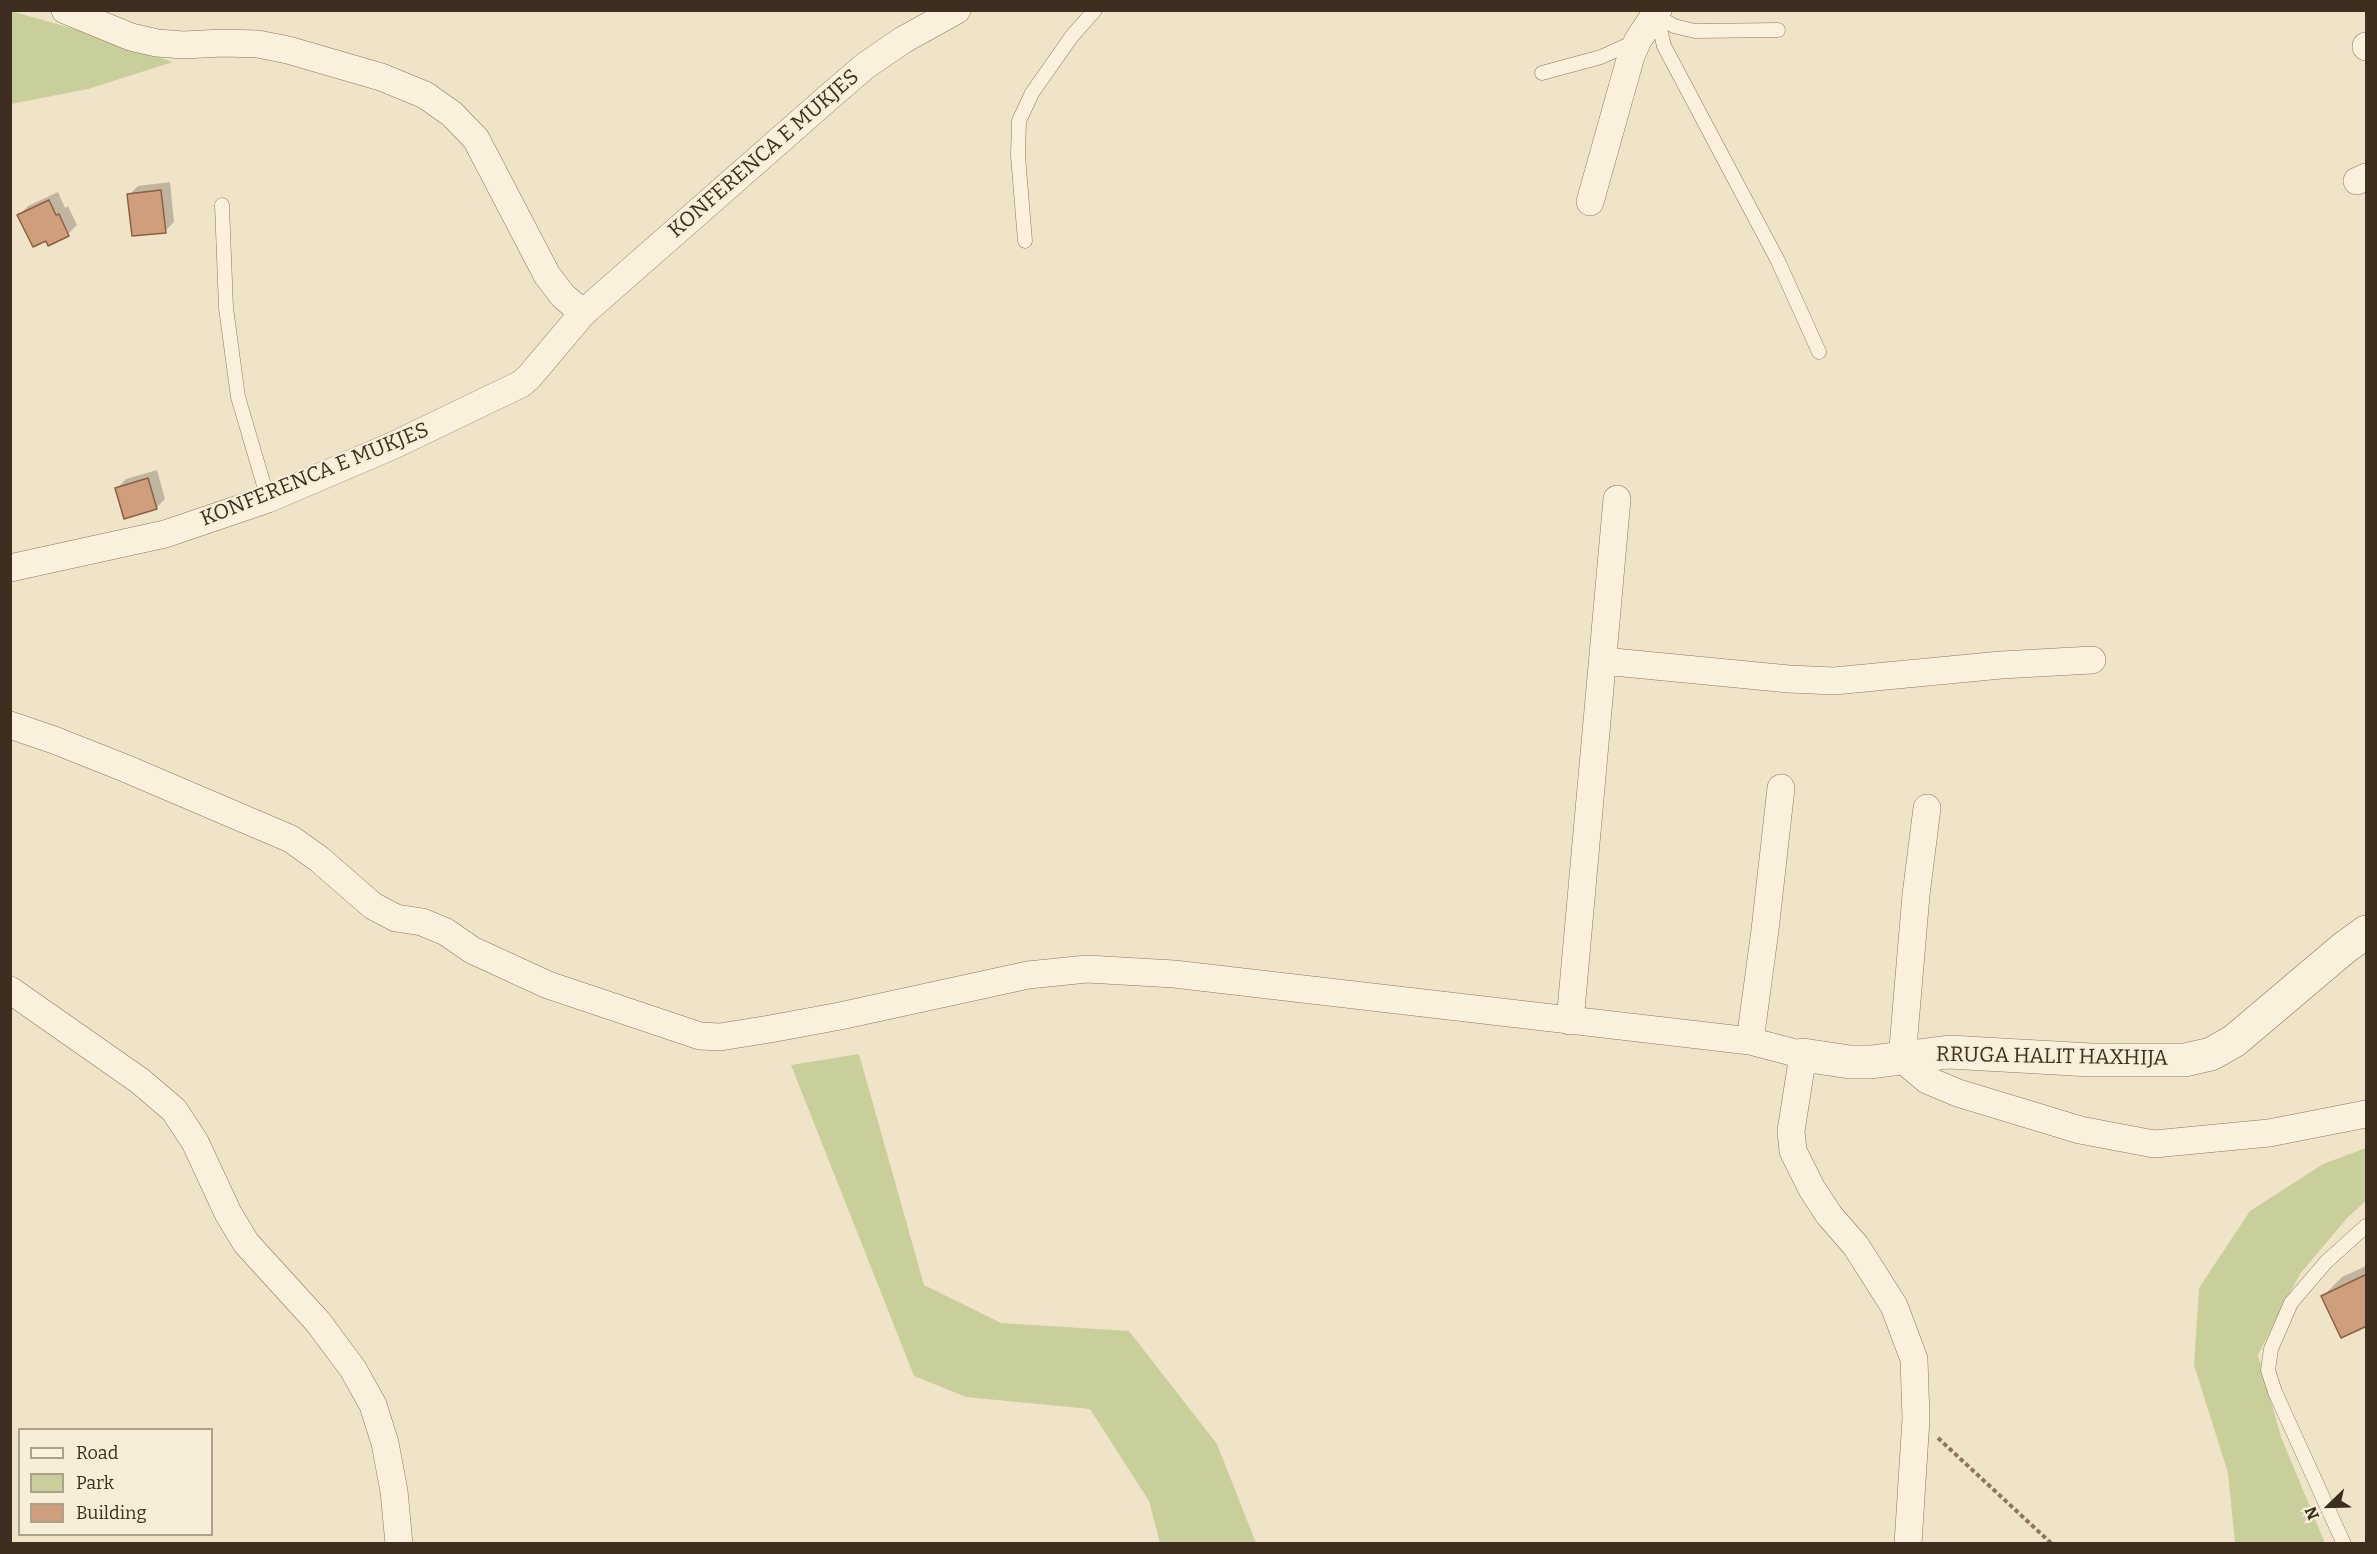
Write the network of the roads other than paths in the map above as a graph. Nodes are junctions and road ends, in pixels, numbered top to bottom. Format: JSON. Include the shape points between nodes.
{"nodes":[{"id":1,"x":65,"y":10,"type":"edge"},
{"id":2,"x":957,"y":10,"type":"edge"},
{"id":3,"x":1095,"y":10,"type":"edge"},
{"id":4,"x":1658,"y":13,"type":"edge"},
{"id":5,"x":1778,"y":30,"type":"dead end"},
{"id":6,"x":1638,"y":40,"type":"junction"},
{"id":7,"x":1542,"y":72,"type":"dead end"},
{"id":8,"x":1590,"y":202,"type":"dead end"},
{"id":9,"x":222,"y":205,"type":"dead end"},
{"id":10,"x":1025,"y":241,"type":"dead end"},
{"id":11,"x":583,"y":313,"type":"junction"},
{"id":12,"x":1819,"y":352,"type":"dead end"},
{"id":13,"x":268,"y":499,"type":"junction"},
{"id":14,"x":1617,"y":499,"type":"dead end"},
{"id":15,"x":10,"y":568,"type":"edge"},
{"id":16,"x":2092,"y":660,"type":"dead end"},
{"id":17,"x":1603,"y":661,"type":"junction"},
{"id":18,"x":10,"y":725,"type":"edge"},
{"id":19,"x":1781,"y":788,"type":"dead end"},
{"id":20,"x":1927,"y":808,"type":"dead end"},
{"id":21,"x":2367,"y":932,"type":"edge"},
{"id":22,"x":10,"y":990,"type":"edge"},
{"id":23,"x":1570,"y":1021,"type":"junction"},
{"id":24,"x":1750,"y":1041,"type":"junction"},
{"id":25,"x":1803,"y":1055,"type":"junction"},
{"id":26,"x":1902,"y":1059,"type":"junction"},
{"id":27,"x":2367,"y":1114,"type":"edge"},
{"id":28,"x":2367,"y":1226,"type":"edge"},
{"id":29,"x":399,"y":1544,"type":"edge"},
{"id":30,"x":1908,"y":1544,"type":"edge"},
{"id":31,"x":2344,"y":1544,"type":"edge"}],
"edges":[{"from":1,"to":11,"type":"street","via":[[157,43],[258,44],[288,50],[381,77],[425,95],[452,114],[476,139],[547,275]]},
{"from":2,"to":11,"type":"street","name":"KONFERENCA E MUKJES","via":[[865,66]]},
{"from":3,"to":10,"type":"lane","via":[[1032,93],[1019,121]]},
{"from":4,"to":5,"type":"lane","via":[[1674,26],[1695,31]]},
{"from":4,"to":6,"type":"street"},
{"from":4,"to":12,"type":"lane","via":[[1664,46],[1778,261]]},
{"from":6,"to":7,"type":"lane","via":[[1601,57]]},
{"from":6,"to":8,"type":"street"},
{"from":9,"to":13,"type":"lane","via":[[226,308],[238,397]]},
{"from":11,"to":13,"type":"street","name":"KONFERENCA E MUKJES","via":[[521,384],[392,446]]},
{"from":13,"to":15,"type":"street","name":"KONFERENCA E MUKJES","via":[[165,534]]},
{"from":14,"to":17,"type":"street"},
{"from":16,"to":17,"type":"street","via":[[1834,681]]},
{"from":17,"to":23,"type":"street"},
{"from":18,"to":23,"type":"street","via":[[128,769],[291,839],[373,906],[396,918],[422,922],[446,932],[472,950],[548,985],[700,1036],[770,1029],[1028,975],[1087,969],[1174,974]]},
{"from":19,"to":24,"type":"street"},
{"from":20,"to":26,"type":"street"},
{"from":21,"to":26,"type":"street","name":"RRUGA HALIT HAXHIJA","via":[[2234,1041],[2211,1054],[2186,1060],[2091,1060],[1949,1052]]},
{"from":22,"to":29,"type":"street","via":[[140,1081],[174,1110],[195,1142],[246,1243],[318,1322],[353,1369],[373,1406],[385,1443]]},
{"from":23,"to":24,"type":"street"},
{"from":24,"to":25,"type":"street"},
{"from":25,"to":26,"type":"street","name":"RRUGA HALIT HAXHIJA","via":[[1850,1062]]},
{"from":25,"to":30,"type":"street","via":[[1791,1131],[1793,1151],[1812,1189],[1856,1246],[1894,1306],[1914,1359],[1916,1419]]},
{"from":26,"to":27,"type":"street","via":[[1927,1080],[1958,1093],[2080,1130],[2154,1144],[2269,1133]]},
{"from":28,"to":31,"type":"lane","via":[[2326,1262],[2291,1303],[2271,1349],[2268,1370]]}]}
